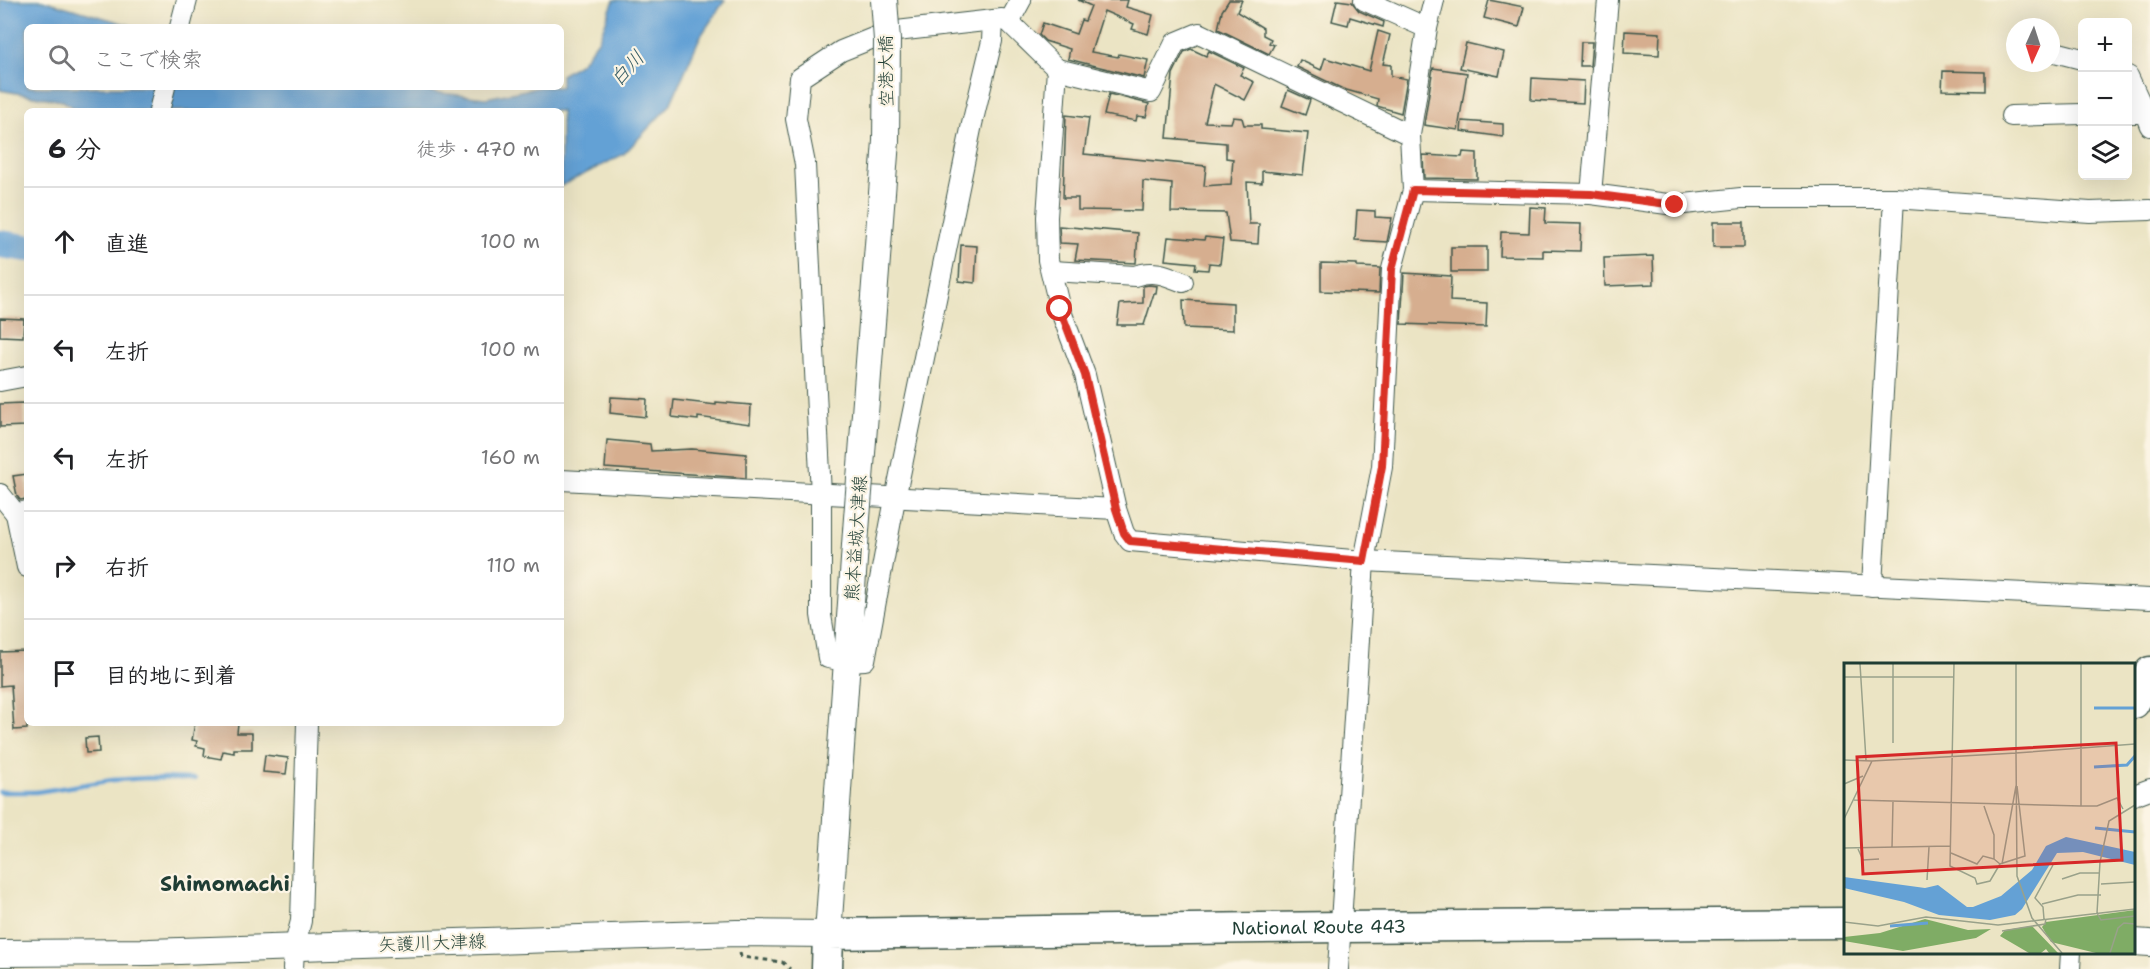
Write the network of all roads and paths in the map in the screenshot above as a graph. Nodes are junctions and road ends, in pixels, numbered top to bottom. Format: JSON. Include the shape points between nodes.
{"nodes":[{"id":1,"x":186,"y":0,"type":"edge"},
{"id":2,"x":884,"y":0,"type":"edge"},
{"id":3,"x":1022,"y":0,"type":"edge"},
{"id":4,"x":1364,"y":0,"type":"edge"},
{"id":5,"x":1434,"y":0,"type":"edge"},
{"id":6,"x":1608,"y":0,"type":"edge"},
{"id":7,"x":1001,"y":21,"type":"junction"},
{"id":8,"x":181,"y":24,"type":"edge"},
{"id":9,"x":1427,"y":28,"type":"junction"},
{"id":10,"x":2060,"y":53,"type":"edge"},
{"id":11,"x":2078,"y":58,"type":"edge"},
{"id":12,"x":1057,"y":69,"type":"junction"},
{"id":13,"x":164,"y":90,"type":"edge"},
{"id":14,"x":2132,"y":91,"type":"edge"},
{"id":15,"x":160,"y":108,"type":"edge"},
{"id":16,"x":2078,"y":114,"type":"edge"},
{"id":17,"x":2011,"y":116,"type":"dead end"},
{"id":18,"x":2141,"y":117,"type":"edge"},
{"id":19,"x":1410,"y":135,"type":"junction"},
{"id":20,"x":886,"y":141,"type":"joint"},
{"id":21,"x":1413,"y":190,"type":"junction"},
{"id":22,"x":1591,"y":194,"type":"junction"},
{"id":23,"x":1894,"y":198,"type":"junction"},
{"id":24,"x":2150,"y":210,"type":"edge"},
{"id":25,"x":1052,"y":270,"type":"junction"},
{"id":26,"x":1183,"y":282,"type":"dead end"},
{"id":27,"x":24,"y":377,"type":"edge"},
{"id":28,"x":0,"y":381,"type":"edge"},
{"id":29,"x":564,"y":480,"type":"edge"},
{"id":30,"x":0,"y":494,"type":"edge"},
{"id":31,"x":821,"y":495,"type":"junction"},
{"id":32,"x":895,"y":498,"type":"junction"},
{"id":33,"x":1116,"y":509,"type":"junction"},
{"id":34,"x":22,"y":513,"type":"edge"},
{"id":35,"x":24,"y":535,"type":"edge"},
{"id":36,"x":1364,"y":561,"type":"junction"},
{"id":37,"x":1872,"y":586,"type":"junction"},
{"id":38,"x":2150,"y":599,"type":"edge"},
{"id":39,"x":847,"y":661,"type":"junction"},
{"id":40,"x":2150,"y":672,"type":"edge"},
{"id":41,"x":2135,"y":699,"type":"edge"},
{"id":42,"x":307,"y":726,"type":"edge"},
{"id":43,"x":2150,"y":789,"type":"edge"},
{"id":44,"x":2135,"y":794,"type":"edge"},
{"id":45,"x":1844,"y":923,"type":"edge"},
{"id":46,"x":1340,"y":927,"type":"junction"},
{"id":47,"x":828,"y":934,"type":"junction"},
{"id":48,"x":2135,"y":942,"type":"edge"},
{"id":49,"x":2150,"y":943,"type":"edge"},
{"id":50,"x":0,"y":953,"type":"edge"},
{"id":51,"x":2071,"y":954,"type":"edge"},
{"id":52,"x":294,"y":958,"type":"edge"},
{"id":53,"x":827,"y":969,"type":"edge"},
{"id":54,"x":1338,"y":969,"type":"edge"},
{"id":55,"x":2070,"y":969,"type":"edge"}],
"edges":[{"from":1,"to":8,"type":"street"},
{"from":2,"to":20,"type":"main road","name":"空港大橋","bridge":true},
{"from":3,"to":7,"type":"street"},
{"from":4,"to":9,"type":"street"},
{"from":5,"to":9,"type":"street"},
{"from":6,"to":22,"type":"street"},
{"from":7,"to":12,"type":"street"},
{"from":7,"to":31,"type":"street","via":[[888,32],[841,51],[800,78],[796,119],[805,164]]},
{"from":7,"to":32,"type":"street","via":[[992,41],[970,135]]},
{"from":9,"to":19,"type":"street"},
{"from":10,"to":11,"type":"street"},
{"from":12,"to":19,"type":"street","via":[[1151,92],[1175,43],[1199,33]]},
{"from":12,"to":25,"type":"street","via":[[1047,217],[1048,260]]},
{"from":13,"to":15,"type":"street"},
{"from":14,"to":18,"type":"street"},
{"from":16,"to":17,"type":"street"},
{"from":19,"to":21,"type":"street"},
{"from":20,"to":39,"type":"main road","name":"熊本益城大津線","bridge":true},
{"from":21,"to":22,"type":"street"},
{"from":21,"to":36,"type":"street","via":[[1392,269],[1382,466]]},
{"from":22,"to":23,"type":"street","via":[[1675,205],[1741,198]]},
{"from":23,"to":24,"type":"street","via":[[2090,212]]},
{"from":23,"to":37,"type":"street"},
{"from":25,"to":26,"type":"street","via":[[1135,276],[1147,272]]},
{"from":25,"to":33,"type":"street","via":[[1060,309],[1085,375]]},
{"from":27,"to":28,"type":"street"},
{"from":29,"to":31,"type":"street"},
{"from":30,"to":34,"type":"street"},
{"from":31,"to":32,"type":"street"},
{"from":31,"to":39,"type":"street","via":[[821,615],[828,658]]},
{"from":32,"to":33,"type":"street"},
{"from":32,"to":39,"type":"street","via":[[866,660]]},
{"from":33,"to":36,"type":"street","via":[[1130,541]]},
{"from":34,"to":35,"type":"street"},
{"from":36,"to":37,"type":"street"},
{"from":36,"to":46,"type":"street"},
{"from":37,"to":38,"type":"street"},
{"from":39,"to":47,"type":"main road","name":"熊本益城大津線"},
{"from":40,"to":41,"type":"highway"},
{"from":42,"to":52,"type":"street","via":[[302,921]]},
{"from":43,"to":44,"type":"street"},
{"from":45,"to":46,"type":"highway","name":"National Route 443"},
{"from":46,"to":47,"type":"highway","name":"National Route 443"},
{"from":46,"to":54,"type":"street"},
{"from":47,"to":52,"type":"main road","name":"矢護川大津線","via":[[737,933]]},
{"from":47,"to":53,"type":"highway"},
{"from":48,"to":49,"type":"main road"},
{"from":50,"to":52,"type":"main road","name":"矢護川大津線","via":[[149,952]]},
{"from":51,"to":55,"type":"street"}]}
